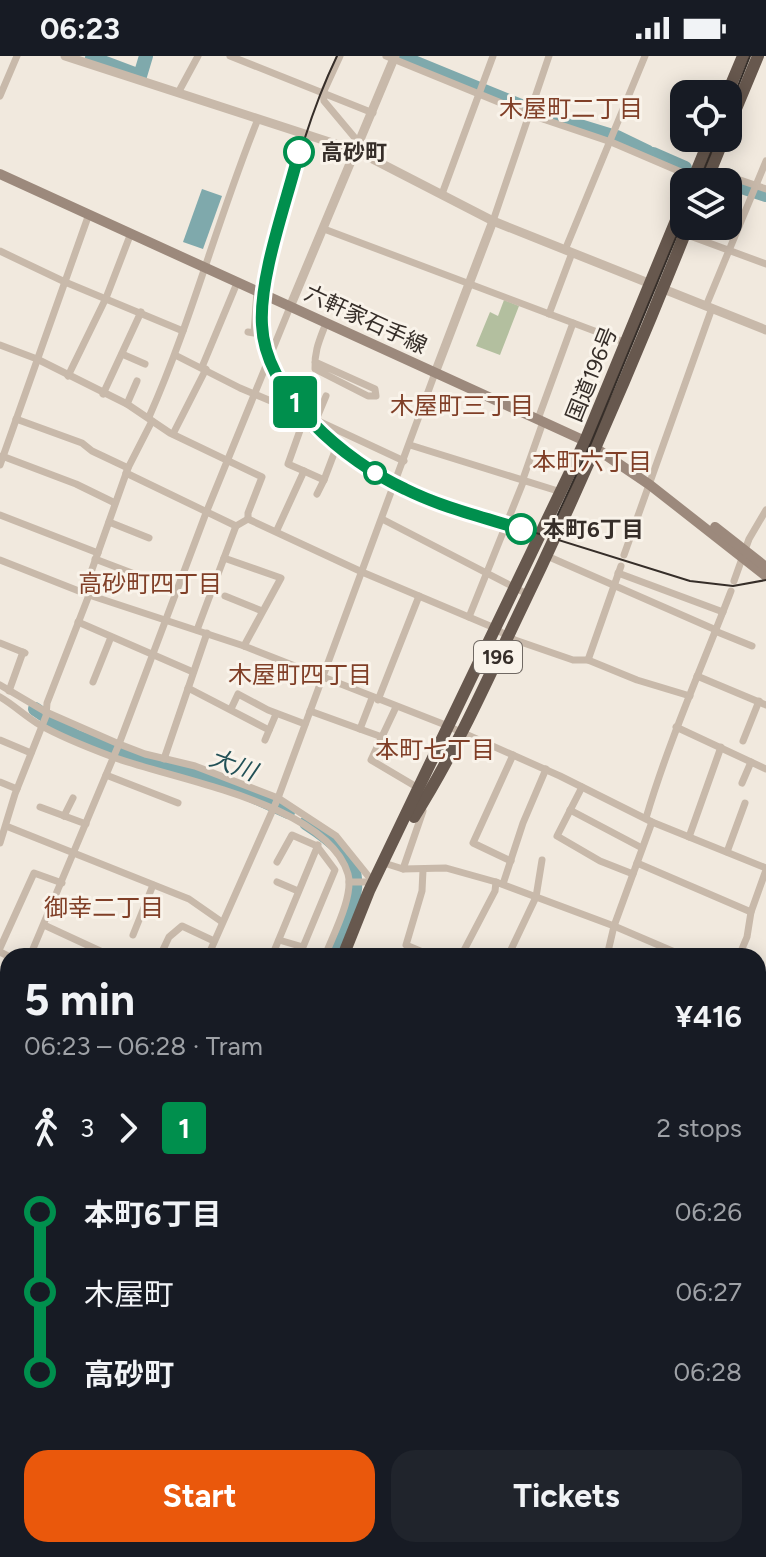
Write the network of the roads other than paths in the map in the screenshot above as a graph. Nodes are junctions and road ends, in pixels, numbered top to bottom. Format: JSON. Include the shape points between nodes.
{"nodes":[{"id":1,"x":17,"y":56,"type":"edge"},
{"id":2,"x":65,"y":56,"type":"edge"},
{"id":3,"x":198,"y":56,"type":"edge"},
{"id":4,"x":230,"y":56,"type":"edge"},
{"id":5,"x":340,"y":56,"type":"edge"},
{"id":6,"x":493,"y":56,"type":"edge"},
{"id":7,"x":549,"y":56,"type":"edge"},
{"id":8,"x":645,"y":56,"type":"edge"},
{"id":9,"x":743,"y":56,"type":"edge"},
{"id":10,"x":758,"y":56,"type":"edge"},
{"id":11,"x":392,"y":57,"type":"edge"},
{"id":12,"x":85,"y":59,"type":"edge"},
{"id":13,"x":733,"y":80,"type":"edge"},
{"id":14,"x":178,"y":93,"type":"junction"},
{"id":15,"x":323,"y":93,"type":"junction"},
{"id":16,"x":479,"y":94,"type":"junction"},
{"id":17,"x":742,"y":94,"type":"edge"},
{"id":18,"x":0,"y":96,"type":"edge"},
{"id":19,"x":373,"y":113,"type":"junction"},
{"id":20,"x":528,"y":114,"type":"junction"},
{"id":21,"x":258,"y":119,"type":"junction"},
{"id":22,"x":611,"y":142,"type":"junction"},
{"id":23,"x":358,"y":148,"type":"junction"},
{"id":24,"x":766,"y":161,"type":"edge"},
{"id":25,"x":680,"y":168,"type":"edge"},
{"id":26,"x":0,"y":174,"type":"edge"},
{"id":27,"x":742,"y":183,"type":"edge"},
{"id":28,"x":756,"y":186,"type":"junction"},
{"id":29,"x":766,"y":189,"type":"edge"},
{"id":30,"x":442,"y":194,"type":"junction"},
{"id":31,"x":89,"y":214,"type":"junction"},
{"id":32,"x":493,"y":221,"type":"junction"},
{"id":33,"x":324,"y":229,"type":"junction"},
{"id":34,"x":131,"y":233,"type":"junction"},
{"id":35,"x":677,"y":240,"type":"edge"},
{"id":36,"x":706,"y":240,"type":"edge"},
{"id":37,"x":729,"y":250,"type":"junction"},
{"id":38,"x":0,"y":251,"type":"edge"},
{"id":39,"x":568,"y":251,"type":"junction"},
{"id":40,"x":766,"y":264,"type":"edge"},
{"id":41,"x":204,"y":267,"type":"junction"},
{"id":42,"x":65,"y":282,"type":"junction"},
{"id":43,"x":237,"y":283,"type":"junction"},
{"id":44,"x":469,"y":285,"type":"junction"},
{"id":45,"x":656,"y":287,"type":"junction"},
{"id":46,"x":257,"y":291,"type":"junction"},
{"id":47,"x":106,"y":298,"type":"junction"},
{"id":48,"x":290,"y":307,"type":"junction"},
{"id":49,"x":709,"y":307,"type":"junction"},
{"id":50,"x":141,"y":312,"type":"junction"},
{"id":51,"x":549,"y":314,"type":"junction"},
{"id":52,"x":326,"y":323,"type":"junction"},
{"id":53,"x":573,"y":323,"type":"junction"},
{"id":54,"x":766,"y":329,"type":"edge"},
{"id":55,"x":183,"y":331,"type":"junction"},
{"id":56,"x":248,"y":332,"type":"dead end"},
{"id":57,"x":625,"y":342,"type":"junction"},
{"id":58,"x":0,"y":345,"type":"edge"},
{"id":59,"x":638,"y":348,"type":"junction"},
{"id":60,"x":122,"y":354,"type":"junction"},
{"id":61,"x":175,"y":355,"type":"junction"},
{"id":62,"x":37,"y":359,"type":"junction"},
{"id":63,"x":315,"y":362,"type":"junction"},
{"id":64,"x":145,"y":364,"type":"dead end"},
{"id":65,"x":204,"y":368,"type":"junction"},
{"id":66,"x":435,"y":373,"type":"junction"},
{"id":67,"x":68,"y":376,"type":"junction"},
{"id":68,"x":137,"y":381,"type":"dead end"},
{"id":69,"x":103,"y":394,"type":"junction"},
{"id":70,"x":254,"y":395,"type":"junction"},
{"id":71,"x":326,"y":396,"type":"dead end"},
{"id":72,"x":127,"y":404,"type":"junction"},
{"id":73,"x":298,"y":412,"type":"junction"},
{"id":74,"x":16,"y":419,"type":"junction"},
{"id":75,"x":151,"y":419,"type":"junction"},
{"id":76,"x":316,"y":420,"type":"junction"},
{"id":77,"x":540,"y":420,"type":"junction"},
{"id":78,"x":303,"y":422,"type":"junction"},
{"id":79,"x":173,"y":434,"type":"junction"},
{"id":80,"x":4,"y":441,"type":"edge"},
{"id":81,"x":585,"y":441,"type":"junction"},
{"id":82,"x":410,"y":445,"type":"junction"},
{"id":83,"x":597,"y":446,"type":"junction"},
{"id":84,"x":2,"y":456,"type":"edge"},
{"id":85,"x":228,"y":460,"type":"junction"},
{"id":86,"x":404,"y":461,"type":"junction"},
{"id":87,"x":0,"y":465,"type":"edge"},
{"id":88,"x":127,"y":470,"type":"junction"},
{"id":89,"x":304,"y":471,"type":"junction"},
{"id":90,"x":324,"y":480,"type":"junction"},
{"id":91,"x":524,"y":480,"type":"junction"},
{"id":92,"x":652,"y":481,"type":"junction"},
{"id":93,"x":561,"y":492,"type":"junction"},
{"id":94,"x":317,"y":494,"type":"dead end"},
{"id":95,"x":115,"y":503,"type":"junction"},
{"id":96,"x":766,"y":510,"type":"edge"},
{"id":97,"x":206,"y":513,"type":"junction"},
{"id":98,"x":0,"y":515,"type":"edge"},
{"id":99,"x":248,"y":519,"type":"junction"},
{"id":100,"x":382,"y":519,"type":"junction"},
{"id":101,"x":109,"y":522,"type":"junction"},
{"id":102,"x":236,"y":526,"type":"junction"},
{"id":103,"x":277,"y":530,"type":"junction"},
{"id":104,"x":149,"y":538,"type":"dead end"},
{"id":105,"x":743,"y":554,"type":"junction"},
{"id":106,"x":624,"y":555,"type":"dead end"},
{"id":107,"x":96,"y":556,"type":"junction"},
{"id":108,"x":547,"y":556,"type":"junction"},
{"id":109,"x":224,"y":558,"type":"junction"},
{"id":110,"x":0,"y":560,"type":"edge"},
{"id":111,"x":766,"y":567,"type":"edge"},
{"id":112,"x":362,"y":572,"type":"junction"},
{"id":113,"x":487,"y":574,"type":"junction"},
{"id":114,"x":766,"y":576,"type":"edge"},
{"id":115,"x":145,"y":578,"type":"dead end"},
{"id":116,"x":734,"y":581,"type":"dead end"},
{"id":117,"x":614,"y":585,"type":"junction"},
{"id":118,"x":516,"y":589,"type":"junction"},
{"id":119,"x":731,"y":591,"type":"dead end"},
{"id":120,"x":86,"y":593,"type":"junction"},
{"id":121,"x":529,"y":595,"type":"junction"},
{"id":122,"x":225,"y":596,"type":"dead end"},
{"id":123,"x":419,"y":596,"type":"junction"},
{"id":124,"x":262,"y":611,"type":"junction"},
{"id":125,"x":723,"y":612,"type":"junction"},
{"id":126,"x":469,"y":617,"type":"junction"},
{"id":127,"x":166,"y":620,"type":"junction"},
{"id":128,"x":78,"y":622,"type":"junction"},
{"id":129,"x":197,"y":630,"type":"junction"},
{"id":130,"x":496,"y":630,"type":"junction"},
{"id":131,"x":716,"y":631,"type":"junction"},
{"id":132,"x":207,"y":633,"type":"junction"},
{"id":133,"x":509,"y":636,"type":"junction"},
{"id":134,"x":111,"y":637,"type":"junction"},
{"id":135,"x":0,"y":643,"type":"edge"},
{"id":136,"x":244,"y":646,"type":"junction"},
{"id":137,"x":752,"y":646,"type":"dead end"},
{"id":138,"x":152,"y":656,"type":"junction"},
{"id":139,"x":588,"y":660,"type":"junction"},
{"id":140,"x":193,"y":672,"type":"junction"},
{"id":141,"x":697,"y":676,"type":"junction"},
{"id":142,"x":322,"y":678,"type":"junction"},
{"id":143,"x":93,"y":682,"type":"dead end"},
{"id":144,"x":0,"y":685,"type":"edge"},
{"id":145,"x":188,"y":688,"type":"junction"},
{"id":146,"x":9,"y":691,"type":"junction"},
{"id":147,"x":690,"y":696,"type":"junction"},
{"id":148,"x":0,"y":697,"type":"edge"},
{"id":149,"x":375,"y":699,"type":"junction"},
{"id":150,"x":763,"y":703,"type":"edge"},
{"id":151,"x":396,"y":707,"type":"junction"},
{"id":152,"x":231,"y":709,"type":"junction"},
{"id":153,"x":310,"y":711,"type":"junction"},
{"id":154,"x":276,"y":714,"type":"junction"},
{"id":155,"x":44,"y":719,"type":"junction"},
{"id":156,"x":305,"y":724,"type":"junction"},
{"id":157,"x":676,"y":727,"type":"junction"},
{"id":158,"x":360,"y":729,"type":"junction"},
{"id":159,"x":269,"y":730,"type":"junction"},
{"id":160,"x":456,"y":730,"type":"junction"},
{"id":161,"x":382,"y":737,"type":"junction"},
{"id":162,"x":0,"y":740,"type":"edge"},
{"id":163,"x":265,"y":740,"type":"dead end"},
{"id":164,"x":743,"y":741,"type":"dead end"},
{"id":165,"x":721,"y":747,"type":"junction"},
{"id":166,"x":116,"y":751,"type":"junction"},
{"id":167,"x":31,"y":753,"type":"junction"},
{"id":168,"x":513,"y":755,"type":"junction"},
{"id":169,"x":164,"y":759,"type":"junction"},
{"id":170,"x":751,"y":762,"type":"junction"},
{"id":171,"x":546,"y":769,"type":"junction"},
{"id":172,"x":766,"y":769,"type":"edge"},
{"id":173,"x":106,"y":775,"type":"junction"},
{"id":174,"x":0,"y":782,"type":"edge"},
{"id":175,"x":742,"y":783,"type":"dead end"},
{"id":176,"x":582,"y":787,"type":"junction"},
{"id":177,"x":17,"y":789,"type":"junction"},
{"id":178,"x":424,"y":791,"type":"junction"},
{"id":179,"x":73,"y":798,"type":"dead end"},
{"id":180,"x":174,"y":799,"type":"dead end"},
{"id":181,"x":745,"y":803,"type":"dead end"},
{"id":182,"x":275,"y":804,"type":"junction"},
{"id":183,"x":40,"y":807,"type":"dead end"},
{"id":184,"x":570,"y":810,"type":"junction"},
{"id":185,"x":64,"y":816,"type":"junction"},
{"id":186,"x":649,"y":820,"type":"junction"},
{"id":187,"x":4,"y":824,"type":"edge"},
{"id":188,"x":86,"y":824,"type":"junction"},
{"id":189,"x":323,"y":837,"type":"junction"},
{"id":190,"x":689,"y":837,"type":"junction"},
{"id":191,"x":0,"y":843,"type":"edge"},
{"id":192,"x":642,"y":848,"type":"junction"},
{"id":193,"x":727,"y":852,"type":"junction"},
{"id":194,"x":74,"y":853,"type":"junction"},
{"id":195,"x":542,"y":860,"type":"dead end"},
{"id":196,"x":511,"y":861,"type":"junction"},
{"id":197,"x":277,"y":862,"type":"dead end"},
{"id":198,"x":384,"y":863,"type":"junction"},
{"id":199,"x":637,"y":863,"type":"junction"},
{"id":200,"x":403,"y":869,"type":"junction"},
{"id":201,"x":766,"y":869,"type":"edge"},
{"id":202,"x":423,"y":870,"type":"junction"},
{"id":203,"x":633,"y":874,"type":"junction"},
{"id":204,"x":354,"y":881,"type":"junction"},
{"id":205,"x":277,"y":882,"type":"dead end"},
{"id":206,"x":374,"y":882,"type":"junction"},
{"id":207,"x":62,"y":883,"type":"junction"},
{"id":208,"x":500,"y":883,"type":"junction"},
{"id":209,"x":153,"y":885,"type":"junction"},
{"id":210,"x":298,"y":891,"type":"junction"},
{"id":211,"x":536,"y":897,"type":"junction"},
{"id":212,"x":751,"y":912,"type":"junction"},
{"id":213,"x":222,"y":922,"type":"junction"},
{"id":214,"x":44,"y":925,"type":"junction"},
{"id":215,"x":614,"y":926,"type":"junction"},
{"id":216,"x":133,"y":935,"type":"dead end"},
{"id":217,"x":279,"y":940,"type":"junction"},
{"id":218,"x":214,"y":941,"type":"junction"},
{"id":219,"x":1,"y":948,"type":"edge"},
{"id":220,"x":34,"y":948,"type":"edge"},
{"id":221,"x":94,"y":948,"type":"edge"},
{"id":222,"x":164,"y":948,"type":"edge"},
{"id":223,"x":211,"y":948,"type":"edge"},
{"id":224,"x":276,"y":948,"type":"edge"},
{"id":225,"x":328,"y":948,"type":"edge"},
{"id":226,"x":346,"y":948,"type":"edge"},
{"id":227,"x":413,"y":948,"type":"edge"},
{"id":228,"x":465,"y":948,"type":"edge"},
{"id":229,"x":512,"y":948,"type":"edge"},
{"id":230,"x":609,"y":948,"type":"edge"},
{"id":231,"x":665,"y":948,"type":"edge"},
{"id":232,"x":742,"y":948,"type":"edge"}],
"edges":[{"from":1,"to":18,"type":"street"},
{"from":2,"to":12,"type":"street"},
{"from":3,"to":14,"type":"street"},
{"from":4,"to":15,"type":"street"},
{"from":5,"to":15,"type":"street"},
{"from":6,"to":16,"type":"street"},
{"from":7,"to":20,"type":"street"},
{"from":8,"to":22,"type":"street"},
{"from":9,"to":13,"type":"highway"},
{"from":10,"to":17,"type":"highway"},
{"from":11,"to":16,"type":"street"},
{"from":11,"to":19,"type":"street"},
{"from":12,"to":14,"type":"street"},
{"from":14,"to":21,"type":"street"},
{"from":15,"to":19,"type":"street"},
{"from":15,"to":23,"type":"street"},
{"from":16,"to":20,"type":"street"},
{"from":16,"to":30,"type":"street"},
{"from":19,"to":23,"type":"street"},
{"from":20,"to":22,"type":"street"},
{"from":20,"to":32,"type":"street"},
{"from":21,"to":23,"type":"street"},
{"from":21,"to":41,"type":"street"},
{"from":22,"to":25,"type":"street"},
{"from":22,"to":39,"type":"street"},
{"from":23,"to":30,"type":"street"},
{"from":23,"to":33,"type":"street"},
{"from":24,"to":28,"type":"street"},
{"from":26,"to":31,"type":"main road","name":"六軒家石手線"},
{"from":27,"to":28,"type":"street"},
{"from":28,"to":29,"type":"street"},
{"from":28,"to":37,"type":"street"},
{"from":30,"to":32,"type":"street"},
{"from":31,"to":34,"type":"main road","name":"六軒家石手線"},
{"from":31,"to":42,"type":"street"},
{"from":32,"to":39,"type":"street"},
{"from":32,"to":44,"type":"street"},
{"from":33,"to":44,"type":"street"},
{"from":33,"to":48,"type":"street"},
{"from":34,"to":41,"type":"main road","name":"六軒家石手線"},
{"from":34,"to":47,"type":"street"},
{"from":35,"to":45,"type":"highway","name":"国道196号","number":"196"},
{"from":36,"to":37,"type":"street"},
{"from":37,"to":40,"type":"street"},
{"from":37,"to":49,"type":"street"},
{"from":38,"to":42,"type":"street"},
{"from":39,"to":45,"type":"street"},
{"from":39,"to":51,"type":"street"},
{"from":41,"to":43,"type":"main road","name":"六軒家石手線"},
{"from":41,"to":55,"type":"street"},
{"from":42,"to":47,"type":"street"},
{"from":42,"to":62,"type":"street"},
{"from":43,"to":46,"type":"main road","name":"六軒家石手線"},
{"from":43,"to":65,"type":"street"},
{"from":44,"to":51,"type":"street"},
{"from":44,"to":66,"type":"street"},
{"from":45,"to":49,"type":"street"},
{"from":45,"to":57,"type":"highway","name":"国道196号","number":"196"},
{"from":45,"to":59,"type":"highway","name":"国道196号","number":"196"},
{"from":46,"to":48,"type":"main road","name":"六軒家石手線"},
{"from":46,"to":56,"type":"street","via":[[254,333]]},
{"from":47,"to":50,"type":"street"},
{"from":47,"to":67,"type":"street"},
{"from":48,"to":52,"type":"main road","name":"六軒家石手線"},
{"from":48,"to":70,"type":"street"},
{"from":49,"to":54,"type":"street"},
{"from":49,"to":92,"type":"street"},
{"from":50,"to":55,"type":"street"},
{"from":50,"to":60,"type":"street"},
{"from":51,"to":53,"type":"street"},
{"from":52,"to":63,"type":"street"},
{"from":52,"to":66,"type":"main road","name":"六軒家石手線"},
{"from":53,"to":57,"type":"street"},
{"from":53,"to":77,"type":"street"},
{"from":55,"to":61,"type":"street"},
{"from":57,"to":59,"type":"street"},
{"from":57,"to":81,"type":"highway","name":"国道196号","number":"196"},
{"from":58,"to":62,"type":"street"},
{"from":59,"to":83,"type":"highway","name":"国道196号","number":"196"},
{"from":60,"to":64,"type":"street"},
{"from":60,"to":69,"type":"street"},
{"from":61,"to":65,"type":"street"},
{"from":61,"to":75,"type":"street"},
{"from":62,"to":67,"type":"street"},
{"from":62,"to":74,"type":"street"},
{"from":63,"to":63,"type":"street","via":[[322,374],[376,396],[375,389]]},
{"from":65,"to":70,"type":"street"},
{"from":65,"to":79,"type":"street"},
{"from":66,"to":77,"type":"main road","name":"六軒家石手線"},
{"from":66,"to":82,"type":"street"},
{"from":67,"to":69,"type":"street"},
{"from":68,"to":72,"type":"street"},
{"from":69,"to":72,"type":"street"},
{"from":70,"to":73,"type":"street"},
{"from":70,"to":85,"type":"street"},
{"from":71,"to":76,"type":"street"},
{"from":72,"to":75,"type":"street"},
{"from":73,"to":76,"type":"street"},
{"from":73,"to":78,"type":"street"},
{"from":74,"to":80,"type":"street"},
{"from":74,"to":88,"type":"street","via":[[82,443]]},
{"from":75,"to":79,"type":"street"},
{"from":75,"to":88,"type":"street"},
{"from":76,"to":86,"type":"street"},
{"from":77,"to":81,"type":"main road","name":"六軒家石手線"},
{"from":77,"to":91,"type":"street"},
{"from":78,"to":89,"type":"street","via":[[288,464]]},
{"from":78,"to":90,"type":"street","via":[[335,451]]},
{"from":79,"to":85,"type":"street"},
{"from":80,"to":84,"type":"street"},
{"from":81,"to":83,"type":"main road","name":"六軒家石手線"},
{"from":81,"to":93,"type":"highway","name":"国道196号","number":"196"},
{"from":82,"to":86,"type":"street"},
{"from":82,"to":91,"type":"street"},
{"from":83,"to":92,"type":"main road","name":"六軒家石手線","via":[[617,452]]},
{"from":83,"to":108,"type":"highway","name":"国道196号","number":"196"},
{"from":84,"to":87,"type":"street"},
{"from":84,"to":95,"type":"street"},
{"from":85,"to":97,"type":"street"},
{"from":85,"to":99,"type":"street","via":[[262,477]]},
{"from":86,"to":100,"type":"street"},
{"from":88,"to":95,"type":"street"},
{"from":88,"to":97,"type":"street"},
{"from":89,"to":90,"type":"street"},
{"from":89,"to":103,"type":"street"},
{"from":90,"to":94,"type":"street"},
{"from":91,"to":93,"type":"street"},
{"from":91,"to":113,"type":"street"},
{"from":92,"to":105,"type":"main road","name":"六軒家石手線"},
{"from":92,"to":106,"type":"street"},
{"from":93,"to":118,"type":"highway","name":"国道196号","number":"196"},
{"from":95,"to":101,"type":"street"},
{"from":96,"to":105,"type":"street"},
{"from":97,"to":102,"type":"street"},
{"from":97,"to":127,"type":"street"},
{"from":98,"to":107,"type":"street"},
{"from":99,"to":102,"type":"street"},
{"from":99,"to":103,"type":"street"},
{"from":100,"to":112,"type":"street"},
{"from":100,"to":113,"type":"street"},
{"from":101,"to":104,"type":"street"},
{"from":101,"to":107,"type":"street"},
{"from":102,"to":109,"type":"street"},
{"from":103,"to":112,"type":"street"},
{"from":105,"to":111,"type":"main road","name":"六軒家石手線"},
{"from":105,"to":114,"type":"main road","name":"六軒家石手線"},
{"from":105,"to":116,"type":"street"},
{"from":107,"to":115,"type":"street"},
{"from":107,"to":120,"type":"street"},
{"from":108,"to":117,"type":"street"},
{"from":108,"to":121,"type":"highway","name":"国道196号","number":"196"},
{"from":109,"to":124,"type":"street","via":[[281,578]]},
{"from":109,"to":129,"type":"street"},
{"from":110,"to":120,"type":"street"},
{"from":112,"to":123,"type":"street"},
{"from":112,"to":142,"type":"street"},
{"from":113,"to":118,"type":"street"},
{"from":113,"to":126,"type":"street"},
{"from":117,"to":125,"type":"street","via":[[620,569]]},
{"from":117,"to":131,"type":"street"},
{"from":117,"to":139,"type":"street"},
{"from":118,"to":121,"type":"street"},
{"from":118,"to":130,"type":"highway","name":"国道196号","number":"196"},
{"from":119,"to":125,"type":"street"},
{"from":120,"to":127,"type":"street"},
{"from":120,"to":128,"type":"street"},
{"from":121,"to":133,"type":"highway","name":"国道196号","number":"196"},
{"from":122,"to":124,"type":"street"},
{"from":123,"to":126,"type":"street"},
{"from":123,"to":149,"type":"street"},
{"from":124,"to":136,"type":"street"},
{"from":125,"to":131,"type":"street"},
{"from":126,"to":130,"type":"street"},
{"from":127,"to":129,"type":"street"},
{"from":127,"to":138,"type":"street"},
{"from":128,"to":134,"type":"street"},
{"from":128,"to":155,"type":"street"},
{"from":129,"to":132,"type":"street"},
{"from":130,"to":133,"type":"street"},
{"from":130,"to":160,"type":"highway","name":"国道196号","number":"196"},
{"from":131,"to":137,"type":"street"},
{"from":131,"to":141,"type":"street"},
{"from":132,"to":136,"type":"street"},
{"from":132,"to":140,"type":"street"},
{"from":133,"to":139,"type":"street","via":[[573,660]]},
{"from":133,"to":160,"type":"highway","name":"国道196号","number":"196"},
{"from":134,"to":138,"type":"street"},
{"from":134,"to":143,"type":"street"},
{"from":135,"to":146,"type":"street","via":[[25,653]]},
{"from":136,"to":142,"type":"street"},
{"from":138,"to":140,"type":"street"},
{"from":138,"to":166,"type":"street"},
{"from":139,"to":147,"type":"street"},
{"from":140,"to":145,"type":"street"},
{"from":141,"to":147,"type":"street"},
{"from":141,"to":150,"type":"street"},
{"from":142,"to":149,"type":"street"},
{"from":142,"to":153,"type":"street"},
{"from":144,"to":146,"type":"street"},
{"from":145,"to":152,"type":"street"},
{"from":145,"to":169,"type":"street"},
{"from":146,"to":155,"type":"street"},
{"from":147,"to":157,"type":"street"},
{"from":148,"to":155,"type":"street"},
{"from":149,"to":151,"type":"street"},
{"from":149,"to":158,"type":"street"},
{"from":150,"to":164,"type":"street"},
{"from":151,"to":160,"type":"street"},
{"from":151,"to":161,"type":"street"},
{"from":152,"to":154,"type":"street","via":[[238,694]]},
{"from":152,"to":159,"type":"street"},
{"from":153,"to":156,"type":"street"},
{"from":153,"to":158,"type":"street"},
{"from":154,"to":156,"type":"street"},
{"from":154,"to":159,"type":"street"},
{"from":155,"to":166,"type":"street"},
{"from":155,"to":166,"type":"street"},
{"from":155,"to":167,"type":"street"},
{"from":156,"to":182,"type":"street"},
{"from":157,"to":165,"type":"street"},
{"from":157,"to":186,"type":"street"},
{"from":158,"to":161,"type":"street"},
{"from":159,"to":163,"type":"street"},
{"from":160,"to":168,"type":"street"},
{"from":160,"to":178,"type":"highway","name":"国道196号","number":"196"},
{"from":161,"to":178,"type":"street","via":[[371,760]]},
{"from":162,"to":167,"type":"street"},
{"from":165,"to":170,"type":"street"},
{"from":165,"to":190,"type":"street"},
{"from":166,"to":169,"type":"street"},
{"from":166,"to":173,"type":"street"},
{"from":166,"to":182,"type":"street","via":[[155,771]]},
{"from":167,"to":177,"type":"street"},
{"from":168,"to":171,"type":"street"},
{"from":168,"to":196,"type":"street","via":[[473,843]]},
{"from":169,"to":182,"type":"street","via":[[232,779]]},
{"from":170,"to":172,"type":"street"},
{"from":170,"to":175,"type":"street"},
{"from":171,"to":176,"type":"street"},
{"from":171,"to":196,"type":"street"},
{"from":173,"to":180,"type":"street"},
{"from":173,"to":188,"type":"street"},
{"from":174,"to":177,"type":"street"},
{"from":176,"to":184,"type":"street"},
{"from":176,"to":186,"type":"street"},
{"from":177,"to":187,"type":"street"},
{"from":178,"to":198,"type":"highway","name":"国道196号","number":"196"},
{"from":178,"to":200,"type":"street"},
{"from":179,"to":185,"type":"street"},
{"from":181,"to":193,"type":"street"},
{"from":182,"to":189,"type":"street"},
{"from":182,"to":213,"type":"street"},
{"from":183,"to":185,"type":"street"},
{"from":184,"to":192,"type":"street"},
{"from":184,"to":203,"type":"street","via":[[557,836]]},
{"from":185,"to":188,"type":"street"},
{"from":186,"to":190,"type":"street"},
{"from":186,"to":192,"type":"street"},
{"from":187,"to":191,"type":"street"},
{"from":187,"to":194,"type":"street"},
{"from":188,"to":194,"type":"street"},
{"from":189,"to":197,"type":"street","via":[[292,835]]},
{"from":189,"to":204,"type":"street"},
{"from":189,"to":206,"type":"street","via":[[343,843]]},
{"from":189,"to":210,"type":"street"},
{"from":189,"to":217,"type":"street","via":[[335,870],[303,947]]},
{"from":190,"to":193,"type":"street"},
{"from":192,"to":199,"type":"street"},
{"from":193,"to":201,"type":"street"},
{"from":194,"to":207,"type":"street"},
{"from":194,"to":209,"type":"street"},
{"from":195,"to":211,"type":"street"},
{"from":196,"to":208,"type":"street"},
{"from":198,"to":200,"type":"street"},
{"from":198,"to":206,"type":"highway","name":"国道196号","number":"196"},
{"from":199,"to":203,"type":"street"},
{"from":199,"to":212,"type":"street"},
{"from":200,"to":202,"type":"street"},
{"from":201,"to":212,"type":"street"},
{"from":202,"to":208,"type":"street","via":[[446,868]]},
{"from":202,"to":227,"type":"street","via":[[406,945]]},
{"from":203,"to":215,"type":"street"},
{"from":204,"to":206,"type":"street"},
{"from":204,"to":225,"type":"street"},
{"from":205,"to":210,"type":"street"},
{"from":206,"to":226,"type":"highway","name":"国道196号","number":"196"},
{"from":207,"to":214,"type":"street"},
{"from":207,"to":219,"type":"street","via":[[34,873]]},
{"from":208,"to":211,"type":"street"},
{"from":208,"to":228,"type":"street"},
{"from":209,"to":213,"type":"street","via":[[189,899]]},
{"from":209,"to":216,"type":"street"},
{"from":210,"to":217,"type":"street"},
{"from":211,"to":215,"type":"street"},
{"from":211,"to":229,"type":"street"},
{"from":212,"to":232,"type":"street"},
{"from":213,"to":218,"type":"street"},
{"from":214,"to":220,"type":"street"},
{"from":214,"to":221,"type":"street"},
{"from":215,"to":230,"type":"street"},
{"from":215,"to":231,"type":"street"},
{"from":217,"to":224,"type":"street"},
{"from":218,"to":222,"type":"street","via":[[182,926]]},
{"from":218,"to":223,"type":"street"}]}
